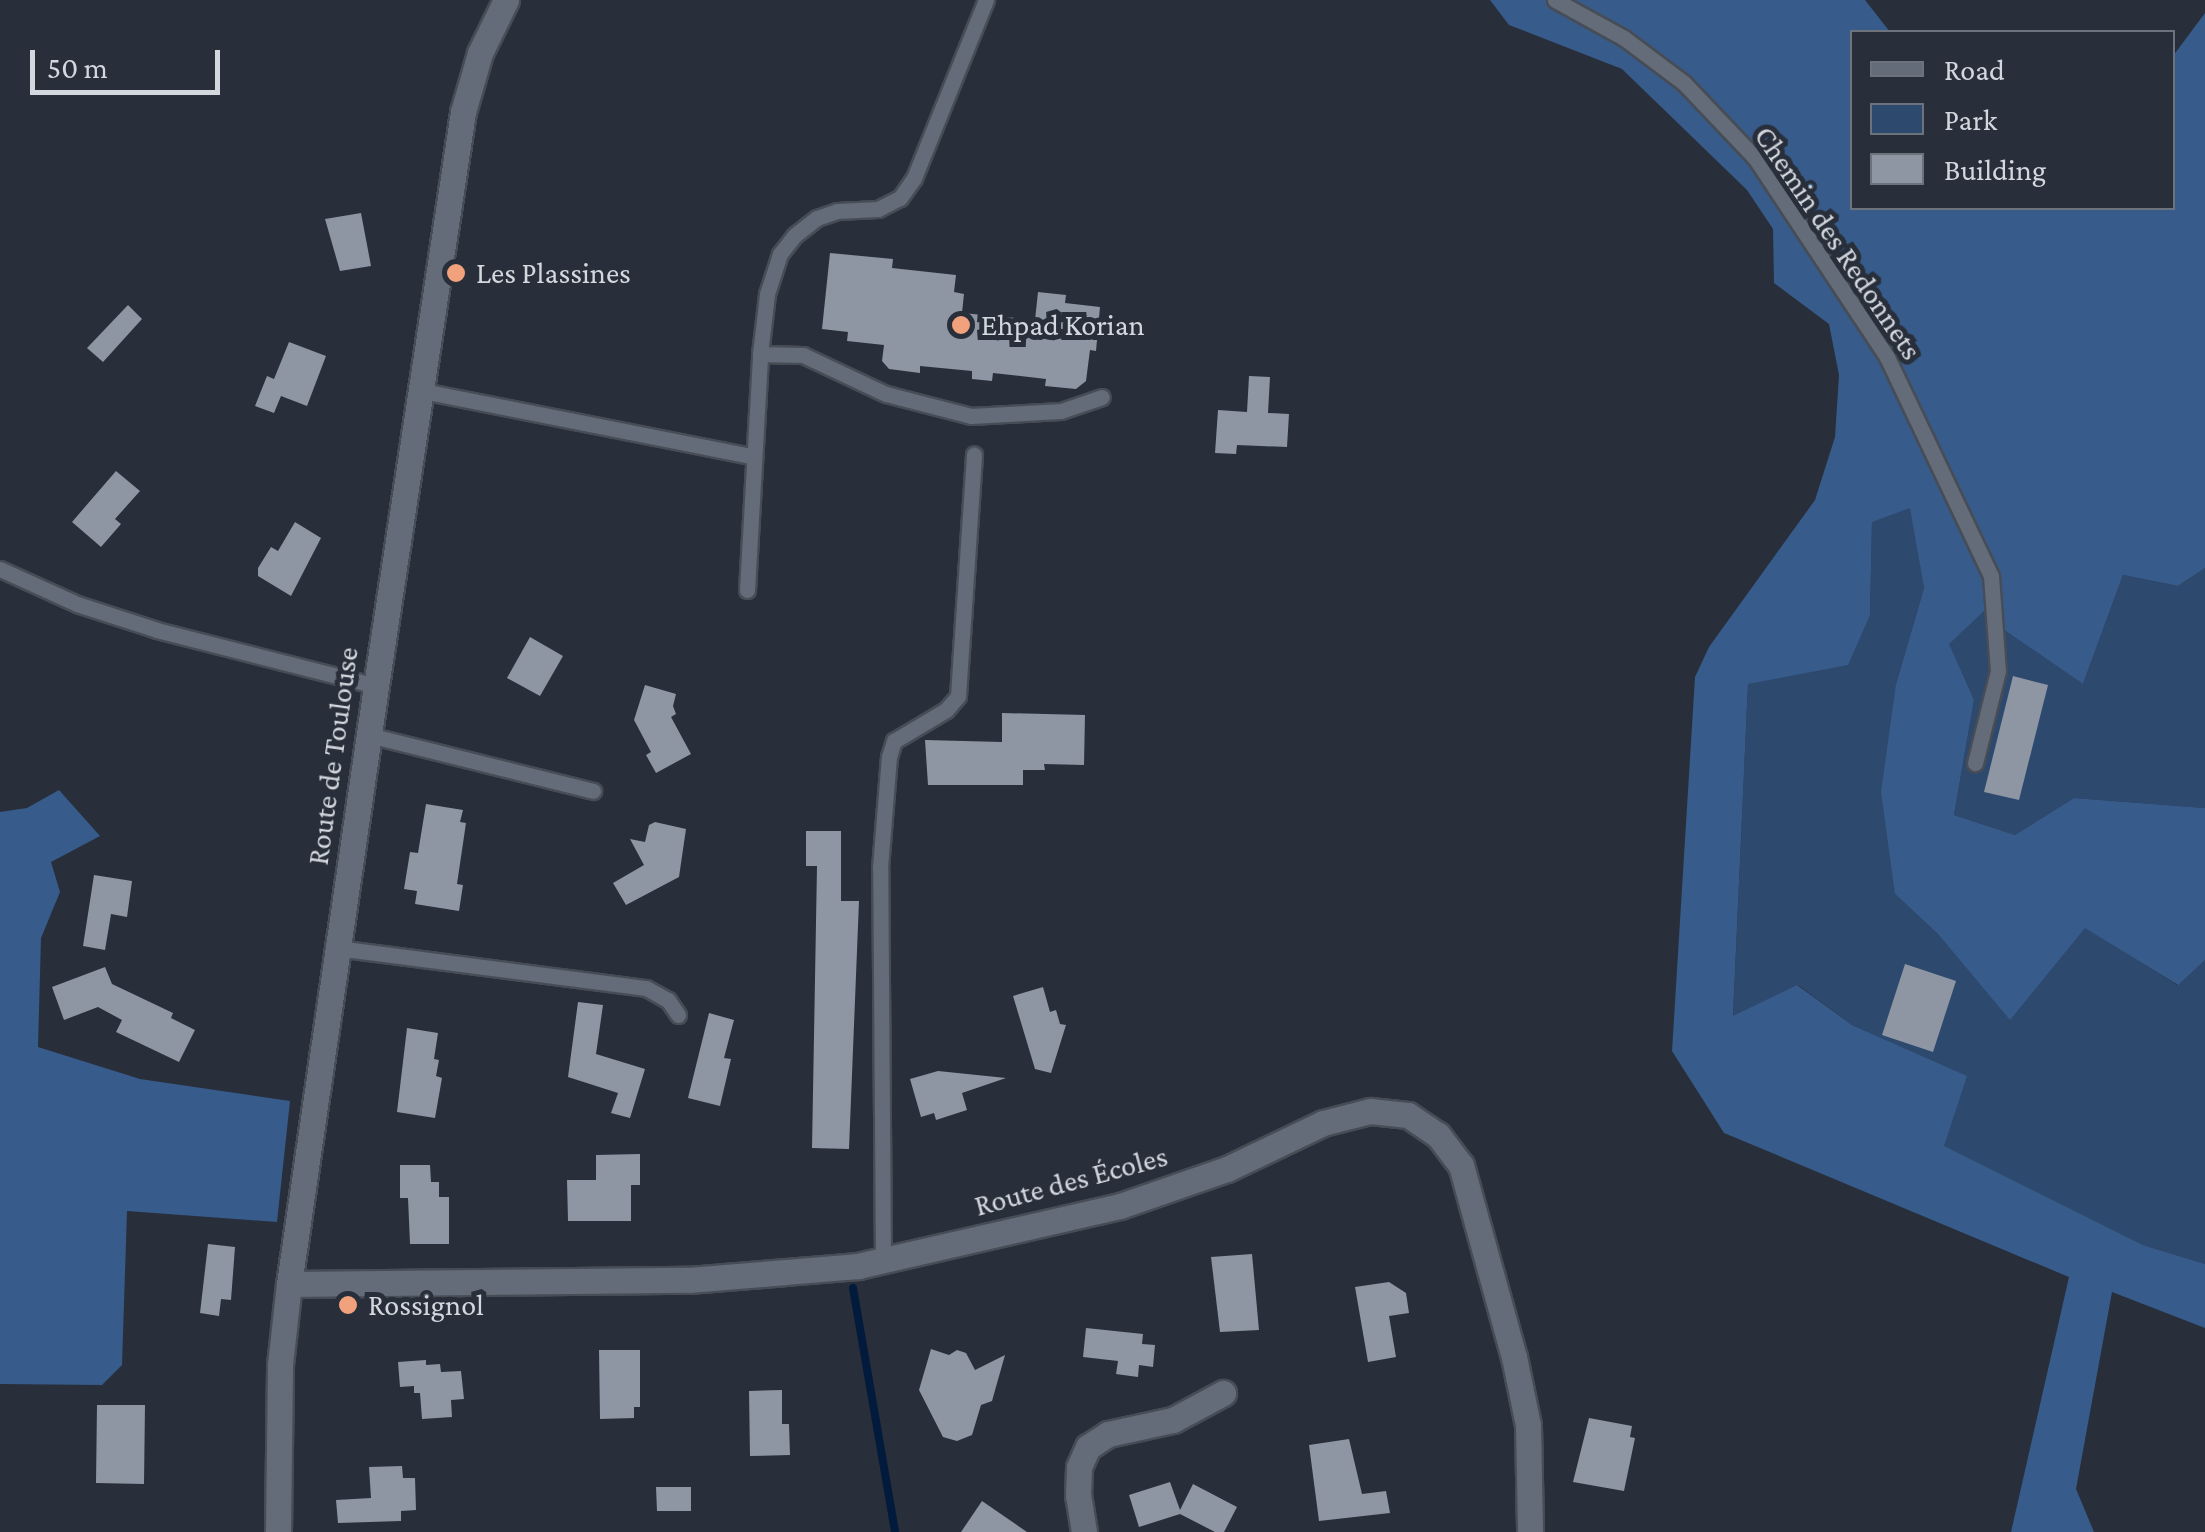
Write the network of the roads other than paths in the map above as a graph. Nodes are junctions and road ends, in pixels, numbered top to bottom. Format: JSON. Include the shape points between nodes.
{"nodes":[{"id":1,"x":506,"y":0,"type":"edge"},
{"id":2,"x":986,"y":0,"type":"edge"},
{"id":3,"x":1555,"y":0,"type":"edge"},
{"id":4,"x":760,"y":354,"type":"junction"},
{"id":5,"x":423,"y":391,"type":"junction"},
{"id":6,"x":1102,"y":397,"type":"dead end"},
{"id":7,"x":974,"y":455,"type":"dead end"},
{"id":8,"x":752,"y":456,"type":"junction"},
{"id":9,"x":0,"y":569,"type":"edge"},
{"id":10,"x":747,"y":590,"type":"dead end"},
{"id":11,"x":376,"y":686,"type":"junction"},
{"id":12,"x":368,"y":735,"type":"junction"},
{"id":13,"x":1976,"y":763,"type":"dead end"},
{"id":14,"x":593,"y":791,"type":"dead end"},
{"id":15,"x":337,"y":948,"type":"junction"},
{"id":16,"x":678,"y":1015,"type":"dead end"},
{"id":17,"x":883,"y":1262,"type":"junction"},
{"id":18,"x":289,"y":1284,"type":"junction"},
{"id":19,"x":1223,"y":1393,"type":"dead end"},
{"id":20,"x":278,"y":1532,"type":"edge"},
{"id":21,"x":1084,"y":1532,"type":"edge"},
{"id":22,"x":1530,"y":1532,"type":"edge"}],
"edges":[{"from":1,"to":5,"type":"street","name":"Route de Toulouse","via":[[480,54],[464,112]]},
{"from":2,"to":4,"type":"lane","via":[[900,198],[878,210],[817,218],[780,254]]},
{"from":3,"to":13,"type":"lane","name":"Chemin des Redonnets","via":[[1624,38],[1684,83],[1756,159],[1887,358],[1991,576],[1998,670]]},
{"from":4,"to":6,"type":"lane","via":[[803,355],[886,394],[971,416],[1060,412]]},
{"from":4,"to":8,"type":"lane"},
{"from":5,"to":8,"type":"lane"},
{"from":5,"to":11,"type":"street","name":"Route de Toulouse"},
{"from":7,"to":17,"type":"lane","via":[[958,696],[894,741],[888,757],[880,868]]},
{"from":8,"to":10,"type":"lane"},
{"from":9,"to":11,"type":"lane","via":[[157,630]]},
{"from":11,"to":12,"type":"street","name":"Route de Toulouse"},
{"from":12,"to":14,"type":"lane"},
{"from":12,"to":15,"type":"street","name":"Route de Toulouse"},
{"from":15,"to":16,"type":"lane","via":[[646,988],[668,1000]]},
{"from":15,"to":18,"type":"street","name":"Route de Toulouse"},
{"from":17,"to":18,"type":"street","name":"Route des Écoles","via":[[689,1280]]},
{"from":17,"to":22,"type":"street","name":"Route des Écoles","via":[[1120,1206],[1227,1169],[1323,1123],[1370,1110],[1408,1115],[1438,1135],[1461,1165],[1528,1425]]},
{"from":18,"to":20,"type":"street","name":"Route de Toulouse","via":[[280,1365]]},
{"from":19,"to":21,"type":"street","via":[[1174,1420],[1108,1434],[1088,1447],[1079,1467]]}]}
